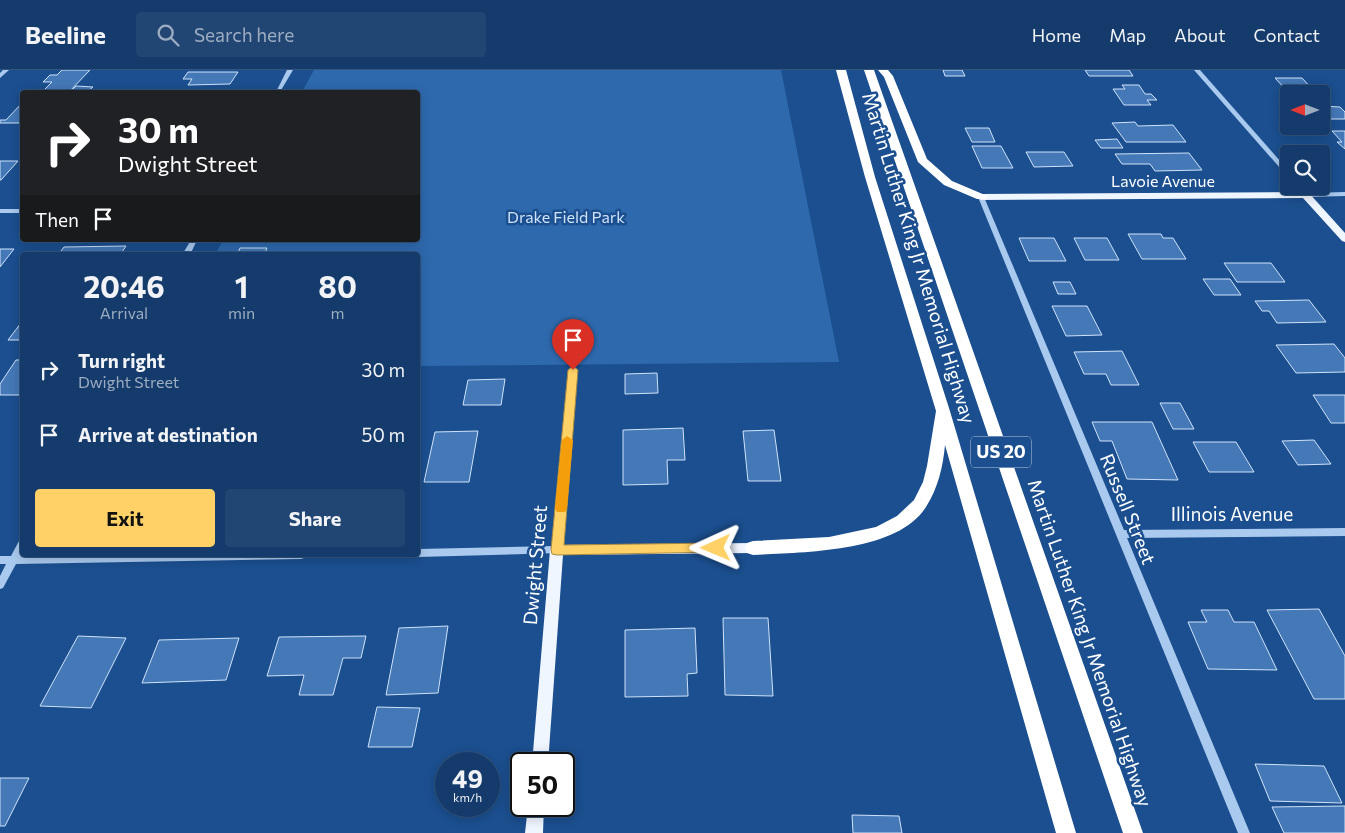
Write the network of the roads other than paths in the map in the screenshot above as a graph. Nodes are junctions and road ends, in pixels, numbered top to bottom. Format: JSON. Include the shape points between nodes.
{"nodes":[{"id":1,"x":6,"y":70,"type":"edge"},
{"id":2,"x":290,"y":70,"type":"edge"},
{"id":3,"x":841,"y":70,"type":"edge"},
{"id":4,"x":870,"y":70,"type":"edge"},
{"id":5,"x":883,"y":70,"type":"edge"},
{"id":6,"x":1197,"y":70,"type":"edge"},
{"id":7,"x":0,"y":76,"type":"edge"},
{"id":8,"x":279,"y":90,"type":"edge"},
{"id":9,"x":1280,"y":165,"type":"edge"},
{"id":10,"x":1330,"y":194,"type":"edge"},
{"id":11,"x":1345,"y":194,"type":"edge"},
{"id":12,"x":1306,"y":195,"type":"joint"},
{"id":13,"x":981,"y":197,"type":"junction"},
{"id":14,"x":0,"y":211,"type":"edge"},
{"id":15,"x":20,"y":211,"type":"edge"},
{"id":16,"x":1345,"y":239,"type":"edge"},
{"id":17,"x":573,"y":370,"type":"dead end"},
{"id":18,"x":942,"y":408,"type":"junction"},
{"id":19,"x":1345,"y":532,"type":"edge"},
{"id":20,"x":1120,"y":534,"type":"junction"},
{"id":21,"x":20,"y":548,"type":"edge"},
{"id":22,"x":753,"y":548,"type":"joint"},
{"id":23,"x":557,"y":550,"type":"junction"},
{"id":24,"x":420,"y":553,"type":"edge"},
{"id":25,"x":186,"y":557,"type":"edge"},
{"id":26,"x":0,"y":560,"type":"edge"},
{"id":27,"x":14,"y":560,"type":"junction"},
{"id":28,"x":0,"y":585,"type":"edge"},
{"id":29,"x":541,"y":752,"type":"edge"},
{"id":30,"x":535,"y":817,"type":"edge"},
{"id":31,"x":534,"y":833,"type":"edge"},
{"id":32,"x":1066,"y":833,"type":"edge"},
{"id":33,"x":1133,"y":833,"type":"edge"},
{"id":34,"x":1244,"y":833,"type":"edge"}],
"edges":[{"from":1,"to":7,"type":"street"},
{"from":2,"to":8,"type":"street"},
{"from":3,"to":18,"type":"highway","name":"Martin Luther King Jr Memorial Highway","number":"US 20","via":[[870,177]]},
{"from":4,"to":33,"type":"highway","name":"Martin Luther King Jr Memorial Highway","number":"US 20"},
{"from":5,"to":13,"type":"highway","via":[[922,160],[948,183]]},
{"from":6,"to":9,"type":"street"},
{"from":10,"to":11,"type":"street","name":"Lavoie Avenue"},
{"from":12,"to":13,"type":"main road","name":"Lavoie Avenue"},
{"from":12,"to":16,"type":"main road"},
{"from":13,"to":20,"type":"street","name":"Russell Street"},
{"from":14,"to":15,"type":"street"},
{"from":17,"to":23,"type":"street","name":"Dwight Street"},
{"from":18,"to":22,"type":"highway","via":[[932,482],[906,520],[888,530],[851,540]]},
{"from":18,"to":32,"type":"highway","name":"Martin Luther King Jr Memorial Highway","number":"US 20"},
{"from":19,"to":20,"type":"street","name":"Illinois Avenue"},
{"from":20,"to":34,"type":"street","name":"Russell Street"},
{"from":21,"to":27,"type":"street"},
{"from":22,"to":23,"type":"main road"},
{"from":23,"to":24,"type":"street"},
{"from":23,"to":29,"type":"main road","name":"Dwight Street"},
{"from":25,"to":27,"type":"street"},
{"from":26,"to":27,"type":"street"},
{"from":27,"to":28,"type":"street"},
{"from":30,"to":31,"type":"main road"}]}
